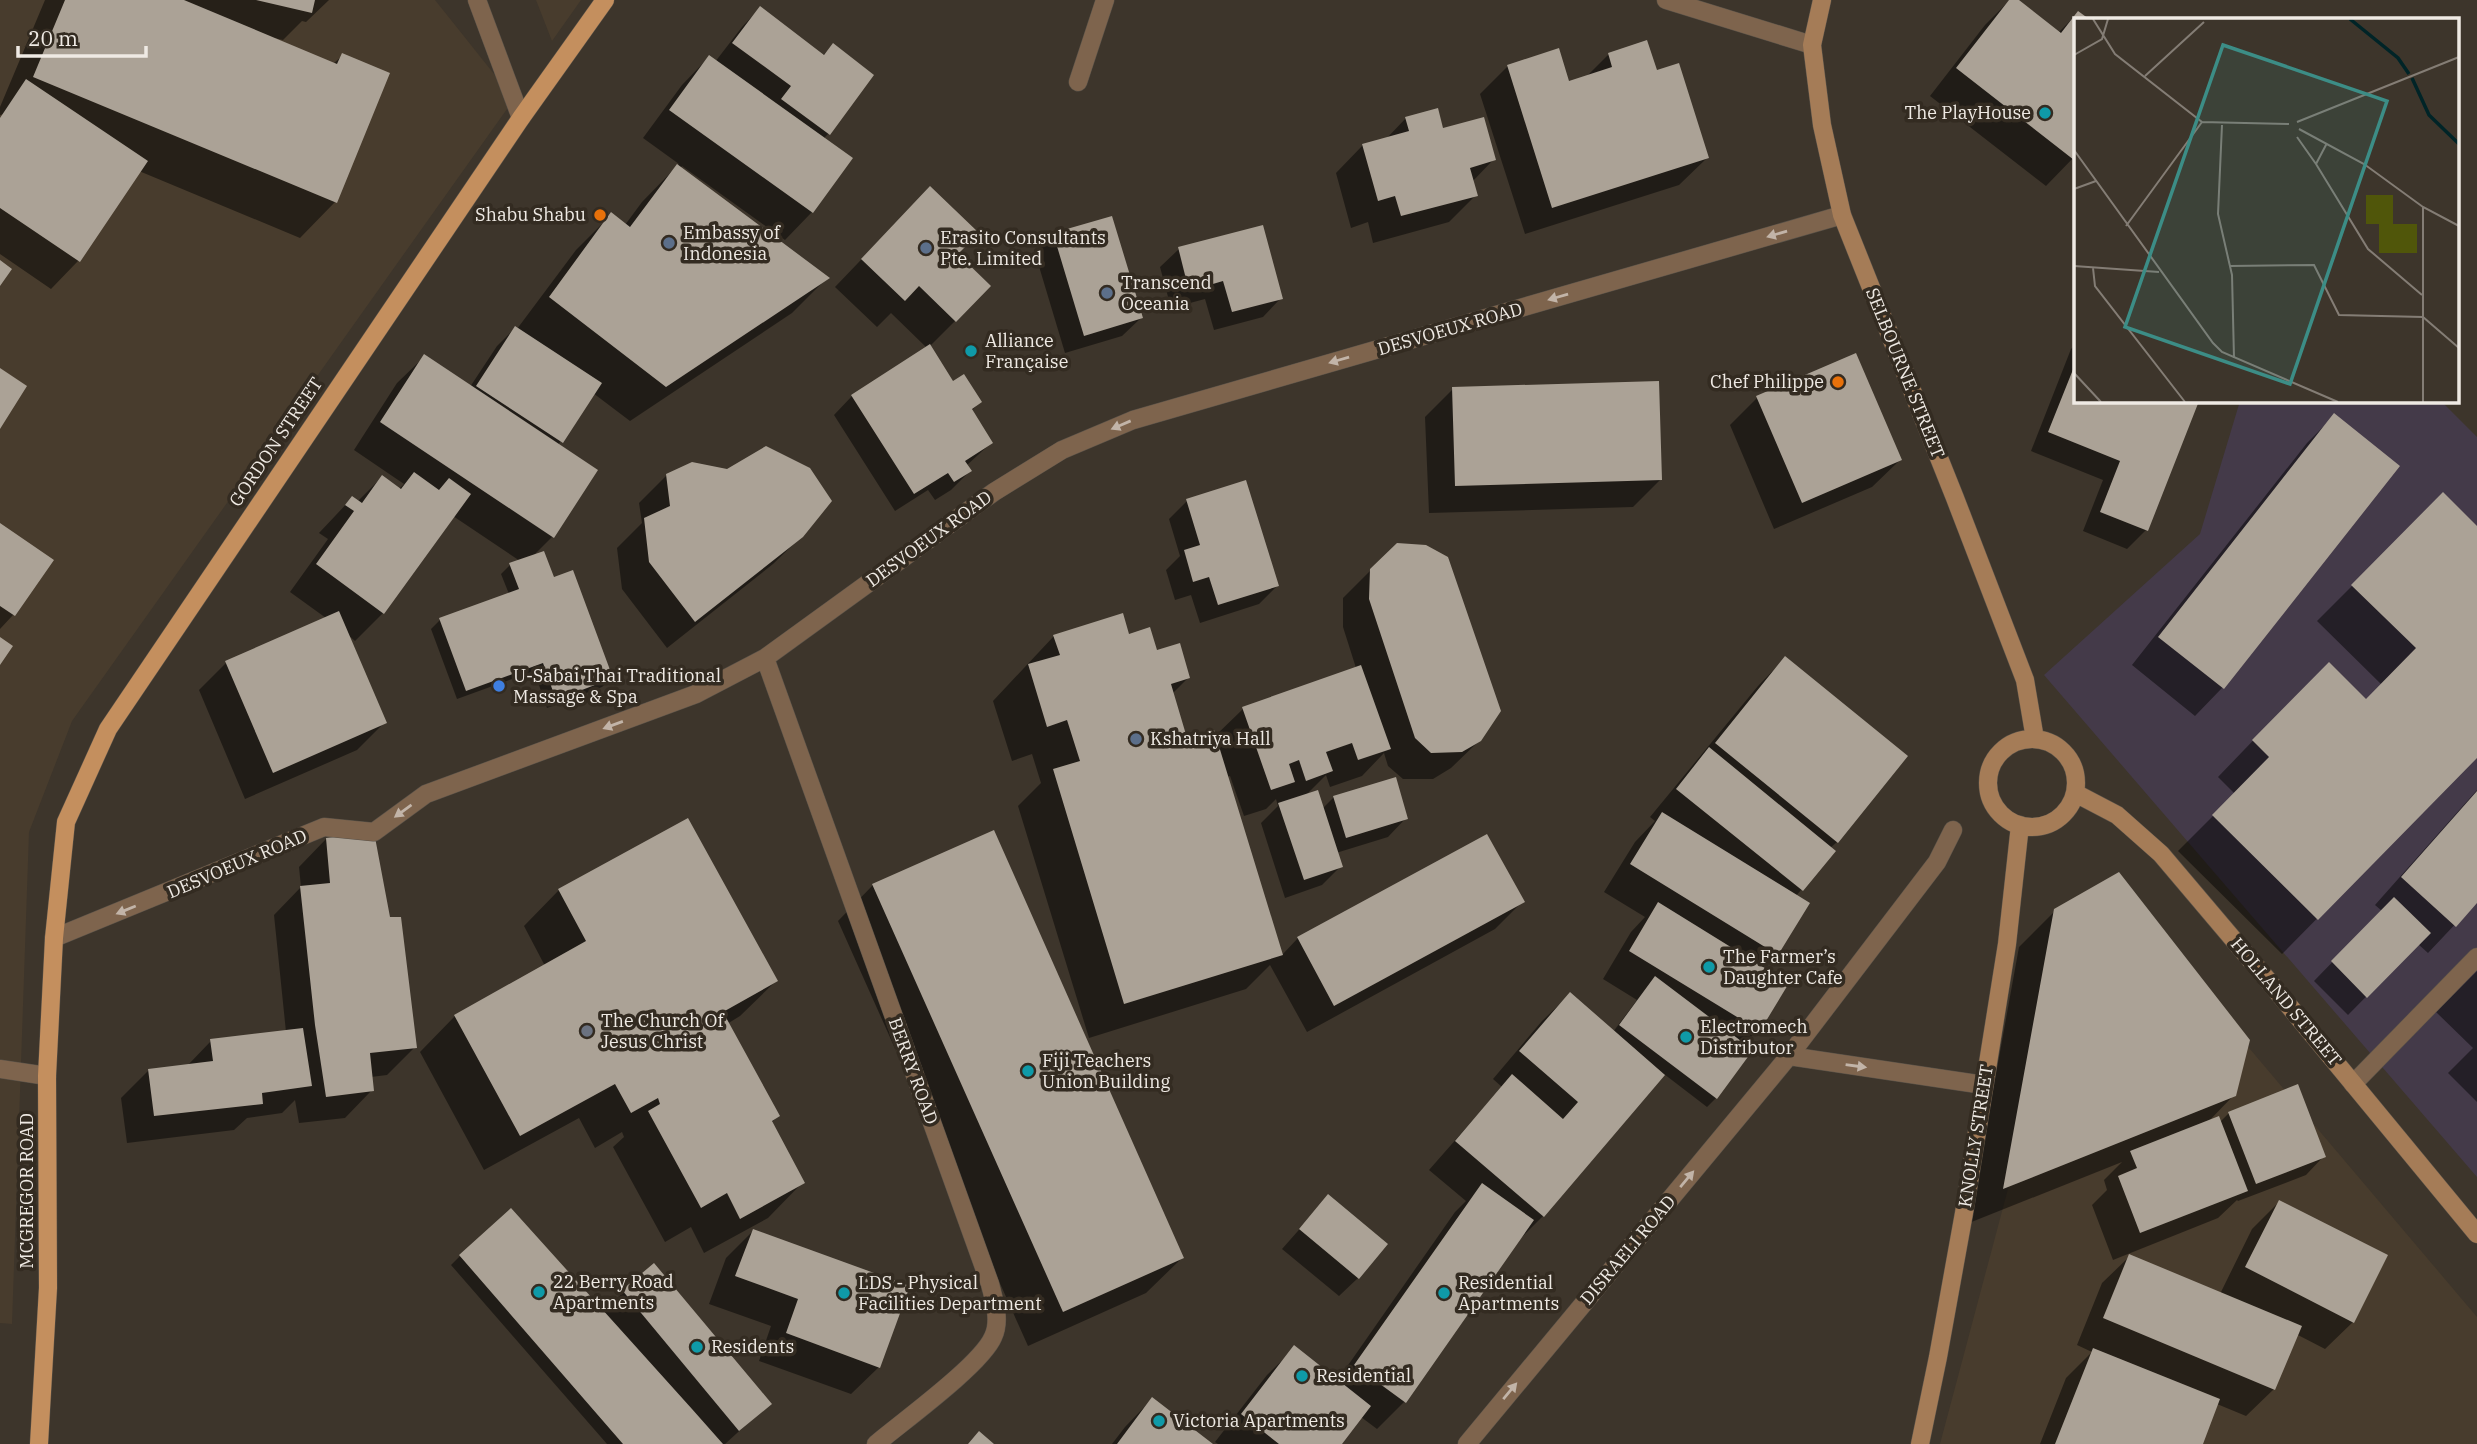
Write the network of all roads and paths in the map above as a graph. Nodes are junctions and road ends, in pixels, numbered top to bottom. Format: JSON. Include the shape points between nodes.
{"nodes":[{"id":1,"x":477,"y":0,"type":"edge"},
{"id":2,"x":605,"y":0,"type":"edge"},
{"id":3,"x":1105,"y":0,"type":"edge"},
{"id":4,"x":1666,"y":0,"type":"edge"},
{"id":5,"x":1822,"y":0,"type":"edge"},
{"id":6,"x":1812,"y":45,"type":"junction"},
{"id":7,"x":1078,"y":82,"type":"dead end"},
{"id":8,"x":521,"y":118,"type":"junction"},
{"id":9,"x":1842,"y":215,"type":"junction"},
{"id":10,"x":765,"y":658,"type":"junction"},
{"id":11,"x":2035,"y":738,"type":"junction"},
{"id":12,"x":2075,"y":793,"type":"junction"},
{"id":13,"x":2020,"y":825,"type":"junction"},
{"id":14,"x":1953,"y":830,"type":"dead end"},
{"id":15,"x":54,"y":938,"type":"junction"},
{"id":16,"x":2477,"y":957,"type":"edge"},
{"id":17,"x":1788,"y":1056,"type":"junction"},
{"id":18,"x":0,"y":1069,"type":"edge"},
{"id":19,"x":47,"y":1076,"type":"junction"},
{"id":20,"x":2353,"y":1084,"type":"junction"},
{"id":21,"x":1984,"y":1085,"type":"junction"},
{"id":22,"x":2477,"y":1234,"type":"edge"},
{"id":23,"x":39,"y":1444,"type":"edge"},
{"id":24,"x":876,"y":1444,"type":"edge"},
{"id":25,"x":1467,"y":1444,"type":"edge"},
{"id":26,"x":1920,"y":1444,"type":"edge"}],
"edges":[{"from":1,"to":8,"type":"street"},
{"from":2,"to":8,"type":"main road","name":"GORDON STREET"},
{"from":3,"to":7,"type":"street"},
{"from":4,"to":6,"type":"street"},
{"from":5,"to":6,"type":"main road","name":"SELBOURNE STREET"},
{"from":6,"to":9,"type":"main road","name":"SELBOURNE STREET","via":[[1822,125]]},
{"from":8,"to":15,"type":"main road","name":"GORDON STREET","via":[[108,729],[66,822]]},
{"from":9,"to":10,"type":"street","name":"DESVOEUX ROAD","one_way":true,"via":[[1133,420],[1062,450],[994,492]]},
{"from":9,"to":11,"type":"main road","name":"SELBOURNE STREET","via":[[2025,680]]},
{"from":10,"to":15,"type":"street","name":"DESVOEUX ROAD","one_way":true,"via":[[696,694],[426,794],[374,832],[324,828]]},
{"from":10,"to":24,"type":"street","name":"BERRY ROAD","via":[[996,1309],[994,1336],[979,1356]]},
{"from":11,"to":12,"type":"main road","via":[[2056,746],[2072,763]]},
{"from":11,"to":13,"type":"main road","via":[[2008,746],[1990,769],[1990,798],[2008,820]]},
{"from":12,"to":13,"type":"main road","via":[[2060,817],[2034,827]]},
{"from":12,"to":20,"type":"main road","name":"HOLLAND STREET","via":[[2118,815],[2161,854]]},
{"from":13,"to":21,"type":"main road","name":"KNOLLY STREET"},
{"from":14,"to":17,"type":"street","name":"DISRAELI ROAD","via":[[1937,862]]},
{"from":15,"to":19,"type":"main road","name":"MCGREGOR ROAD"},
{"from":16,"to":20,"type":"street"},
{"from":17,"to":21,"type":"street","one_way":true},
{"from":25,"to":17,"type":"street","name":"DISRAELI ROAD","one_way":true},
{"from":18,"to":19,"type":"street"},
{"from":19,"to":23,"type":"main road","name":"MCGREGOR ROAD","via":[[48,1288]]},
{"from":20,"to":22,"type":"main road","name":"HOLLAND STREET"},
{"from":21,"to":26,"type":"main road","name":"KNOLLY STREET"}]}
